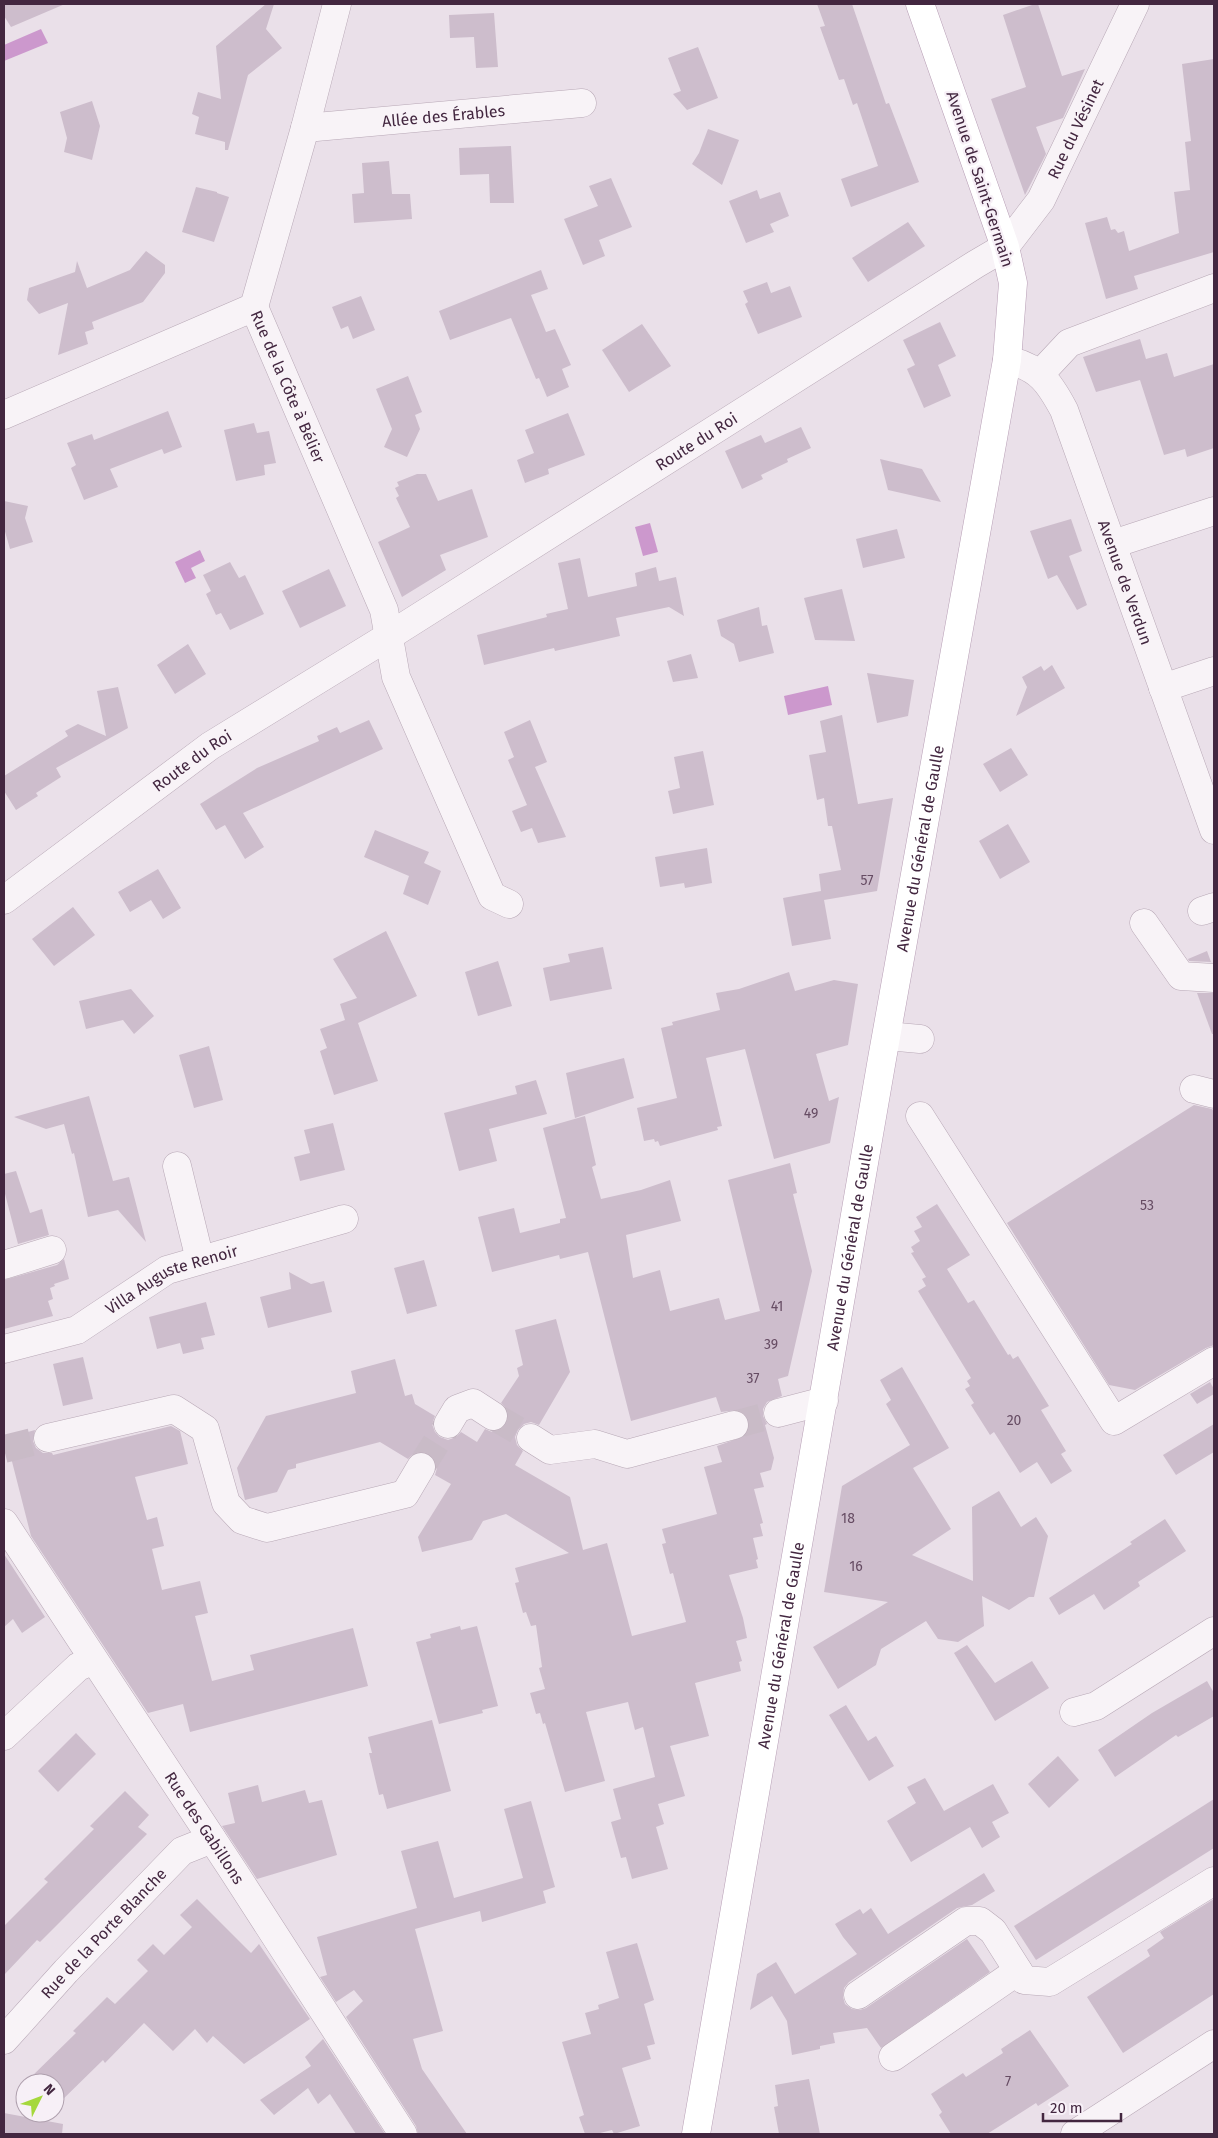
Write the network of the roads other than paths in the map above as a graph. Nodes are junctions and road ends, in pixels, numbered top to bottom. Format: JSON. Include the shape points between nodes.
{"nodes":[{"id":1,"x":337,"y":4,"type":"edge"},
{"id":2,"x":920,"y":4,"type":"edge"},
{"id":3,"x":1135,"y":4,"type":"edge"},
{"id":4,"x":582,"y":104,"type":"dead end"},
{"id":5,"x":305,"y":128,"type":"junction"},
{"id":6,"x":1005,"y":247,"type":"junction"},
{"id":7,"x":1214,"y":288,"type":"edge"},
{"id":8,"x":254,"y":307,"type":"junction"},
{"id":9,"x":1007,"y":360,"type":"junction"},
{"id":10,"x":1040,"y":374,"type":"junction"},
{"id":11,"x":4,"y":415,"type":"edge"},
{"id":12,"x":1214,"y":511,"type":"edge"},
{"id":13,"x":1113,"y":544,"type":"junction"},
{"id":14,"x":389,"y":636,"type":"junction"},
{"id":15,"x":1214,"y":671,"type":"edge"},
{"id":16,"x":1164,"y":688,"type":"junction"},
{"id":17,"x":1214,"y":827,"type":"edge"},
{"id":18,"x":4,"y":900,"type":"edge"},
{"id":19,"x":510,"y":904,"type":"dead end"},
{"id":20,"x":1144,"y":923,"type":"dead end"},
{"id":21,"x":1214,"y":978,"type":"edge"},
{"id":22,"x":887,"y":1036,"type":"junction"},
{"id":23,"x":920,"y":1039,"type":"dead end"},
{"id":24,"x":920,"y":1116,"type":"dead end"},
{"id":25,"x":177,"y":1166,"type":"dead end"},
{"id":26,"x":344,"y":1219,"type":"dead end"},
{"id":27,"x":52,"y":1250,"type":"dead end"},
{"id":28,"x":200,"y":1260,"type":"junction"},
{"id":29,"x":4,"y":1265,"type":"edge"},
{"id":30,"x":4,"y":1349,"type":"edge"},
{"id":31,"x":1214,"y":1360,"type":"edge"},
{"id":32,"x":824,"y":1401,"type":"junction"},
{"id":33,"x":778,"y":1413,"type":"tunnel mouth"},
{"id":34,"x":493,"y":1416,"type":"tunnel mouth"},
{"id":35,"x":448,"y":1424,"type":"tunnel mouth"},
{"id":36,"x":734,"y":1425,"type":"tunnel mouth"},
{"id":37,"x":48,"y":1438,"type":"tunnel mouth"},
{"id":38,"x":531,"y":1438,"type":"tunnel mouth"},
{"id":39,"x":421,"y":1467,"type":"tunnel mouth"},
{"id":40,"x":4,"y":1523,"type":"edge"},
{"id":41,"x":1214,"y":1631,"type":"edge"},
{"id":42,"x":93,"y":1660,"type":"junction"},
{"id":43,"x":1074,"y":1712,"type":"dead end"},
{"id":44,"x":4,"y":1736,"type":"edge"},
{"id":45,"x":212,"y":1840,"type":"junction"},
{"id":46,"x":1214,"y":1881,"type":"edge"},
{"id":47,"x":1018,"y":1971,"type":"junction"},
{"id":48,"x":858,"y":1995,"type":"dead end"},
{"id":49,"x":4,"y":2040,"type":"edge"},
{"id":50,"x":1214,"y":2044,"type":"edge"},
{"id":51,"x":893,"y":2057,"type":"dead end"},
{"id":52,"x":403,"y":2134,"type":"edge"},
{"id":53,"x":696,"y":2134,"type":"edge"},
{"id":54,"x":1074,"y":2134,"type":"edge"}],
"edges":[{"from":1,"to":5,"type":"street"},
{"from":2,"to":6,"type":"main road","name":"Avenue de Saint-Germain"},
{"from":3,"to":6,"type":"street","name":"Rue du Vésinet","via":[[1041,200]]},
{"from":4,"to":5,"type":"street","name":"Allée des Érables"},
{"from":5,"to":8,"type":"street"},
{"from":6,"to":9,"type":"main road","name":"Avenue de Saint-Germain","via":[[1013,283]]},
{"from":6,"to":14,"type":"street","name":"Route du Roi"},
{"from":7,"to":10,"type":"street","via":[[1068,343]]},
{"from":8,"to":11,"type":"street","name":"Rue de la Côte à Bélier"},
{"from":8,"to":14,"type":"street","name":"Rue de la Côte à Bélier","via":[[384,610]]},
{"from":9,"to":10,"type":"street","name":"Avenue de Verdun","via":[[1024,364]]},
{"from":9,"to":22,"type":"main road","name":"Avenue du Général de Gaulle"},
{"from":10,"to":13,"type":"street","name":"Avenue de Verdun","via":[[1064,410]]},
{"from":12,"to":13,"type":"street"},
{"from":13,"to":16,"type":"street","name":"Avenue de Verdun"},
{"from":14,"to":18,"type":"street","name":"Route du Roi","via":[[210,746]]},
{"from":14,"to":19,"type":"street","via":[[396,677],[492,896]]},
{"from":15,"to":16,"type":"street"},
{"from":16,"to":17,"type":"street","name":"Avenue de Verdun"},
{"from":20,"to":21,"type":"street","via":[[1181,976]]},
{"from":22,"to":23,"type":"street"},
{"from":22,"to":32,"type":"main road","name":"Avenue du Général de Gaulle"},
{"from":24,"to":31,"type":"street","via":[[1114,1421]]},
{"from":25,"to":28,"type":"street"},
{"from":26,"to":28,"type":"street","name":"Villa Auguste Renoir"},
{"from":27,"to":29,"type":"street"},
{"from":28,"to":30,"type":"street","name":"Villa Auguste Renoir","via":[[167,1270],[77,1330]]},
{"from":32,"to":33,"type":"street"},
{"from":32,"to":53,"type":"main road","name":"Avenue du Général de Gaulle"},
{"from":34,"to":35,"type":"street","via":[[473,1403],[457,1409]]},
{"from":36,"to":38,"type":"street","via":[[627,1454],[595,1444],[550,1450]]},
{"from":37,"to":39,"type":"street","via":[[174,1409],[205,1429],[226,1503],[242,1520],[267,1528],[405,1494]]},
{"from":40,"to":42,"type":"street","name":"Rue des Gabillons"},
{"from":41,"to":43,"type":"street","via":[[1096,1706]]},
{"from":42,"to":44,"type":"street","via":[[78,1667]]},
{"from":42,"to":45,"type":"street","name":"Rue des Gabillons"},
{"from":45,"to":49,"type":"street","name":"Rue de la Porte Blanche","via":[[182,1851]]},
{"from":45,"to":52,"type":"street","name":"Rue des Gabillons"},
{"from":46,"to":47,"type":"street","via":[[1050,1982],[1024,1980]]},
{"from":47,"to":48,"type":"street","via":[[993,1931],[980,1921],[966,1922]]},
{"from":47,"to":51,"type":"street"},
{"from":50,"to":54,"type":"street"}]}
